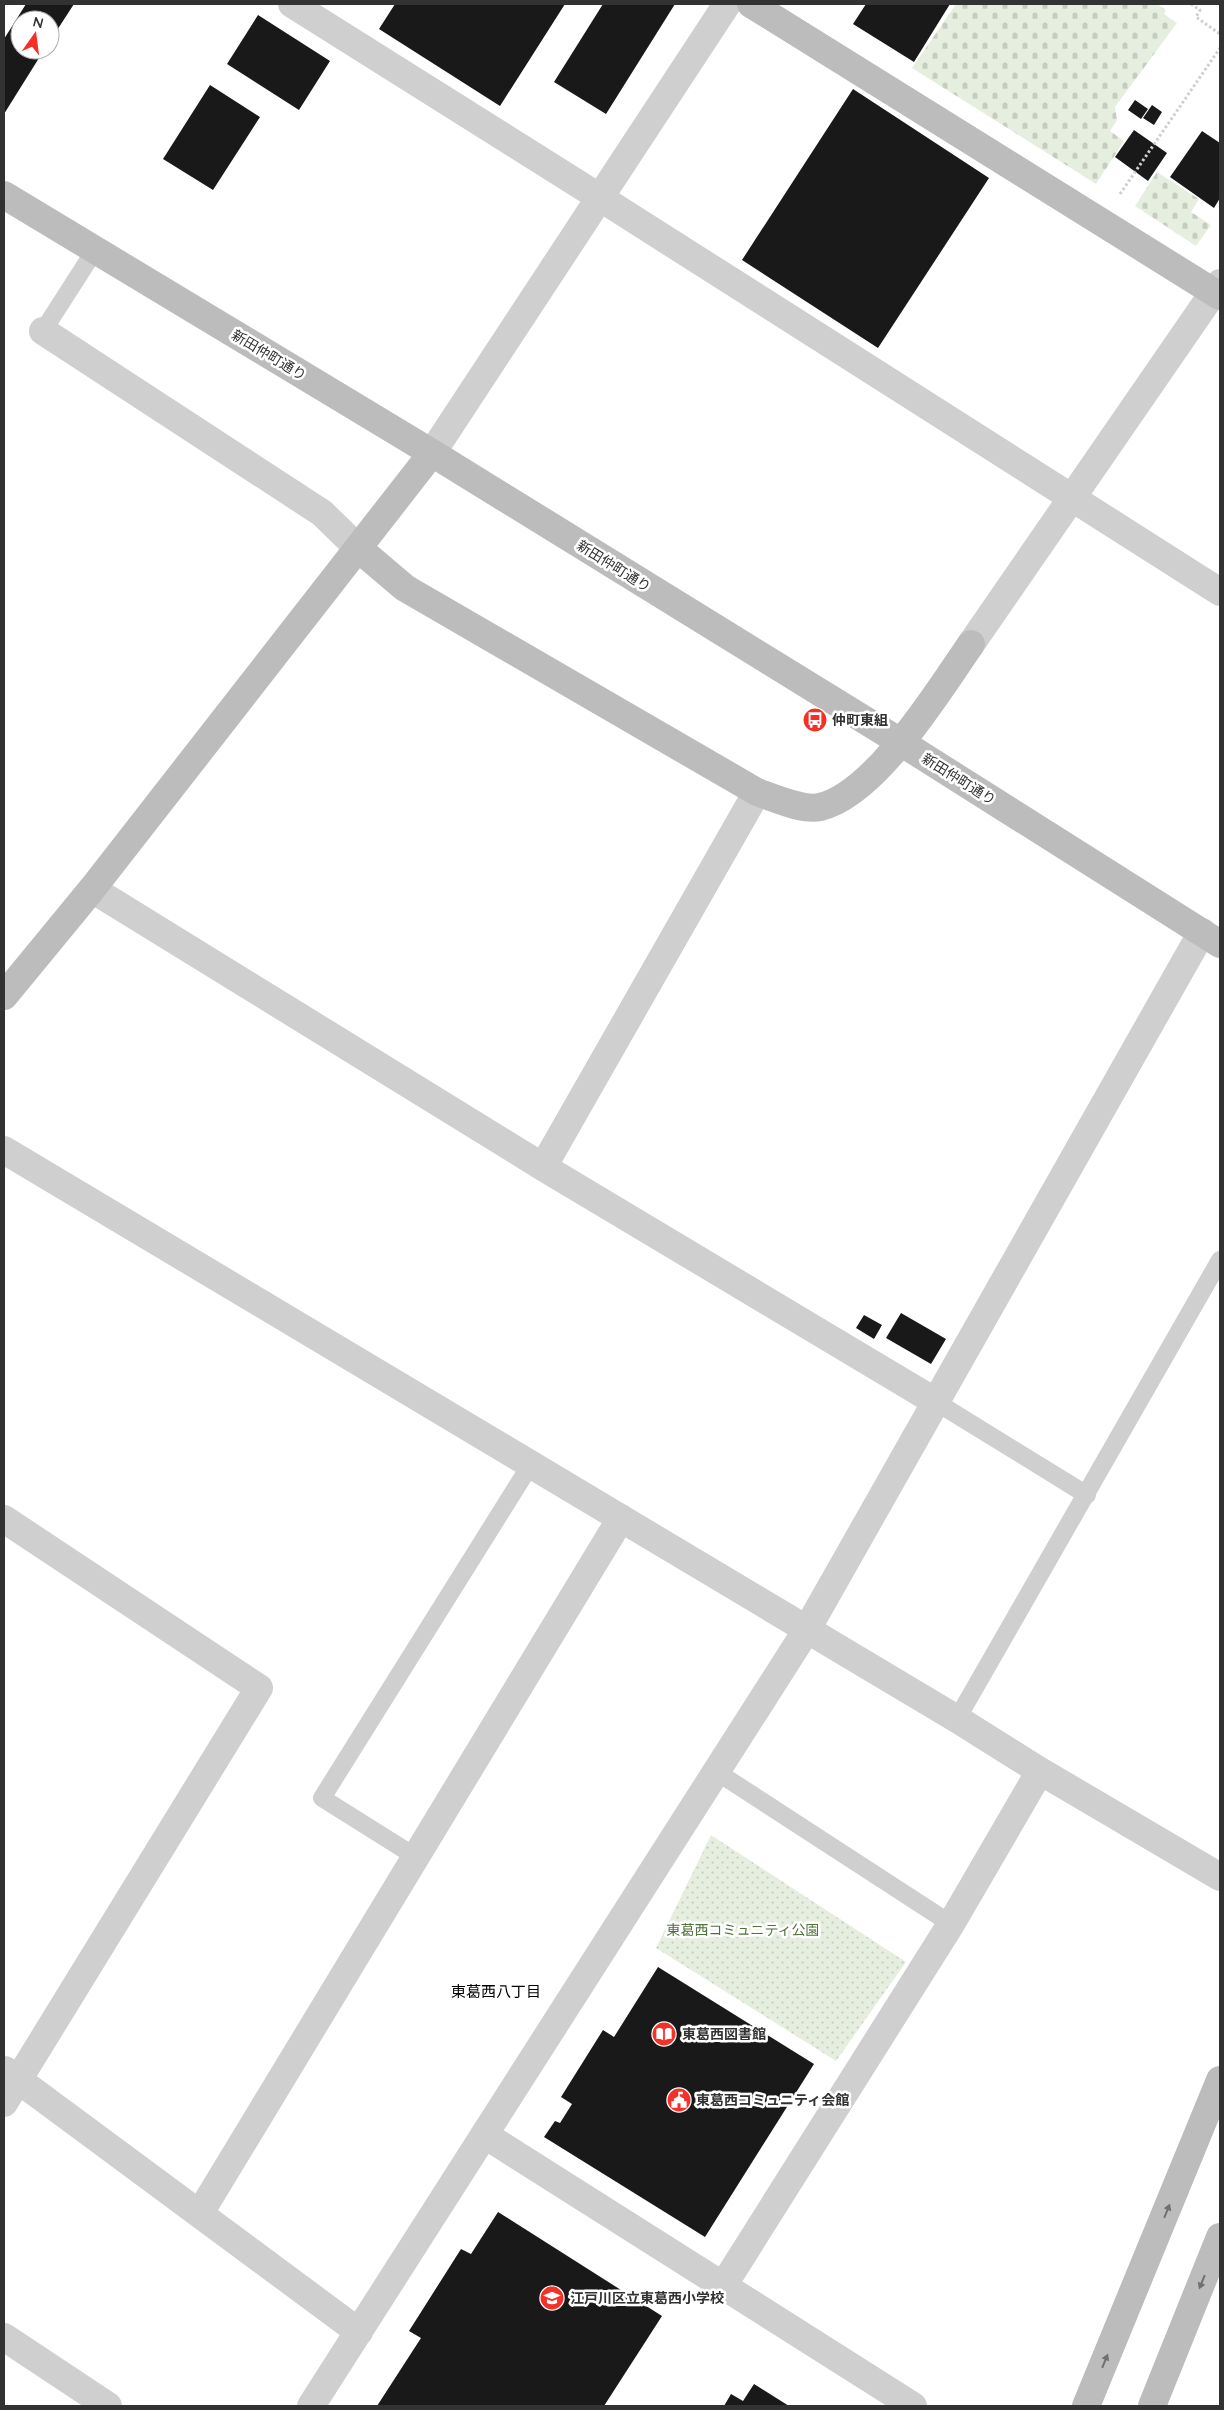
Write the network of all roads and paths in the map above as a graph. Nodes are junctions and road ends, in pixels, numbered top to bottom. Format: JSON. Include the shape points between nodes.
{"nodes":[{"id":1,"x":292,"y":4,"type":"edge"},
{"id":2,"x":727,"y":4,"type":"edge"},
{"id":3,"x":751,"y":4,"type":"edge"},
{"id":4,"x":1191,"y":4,"type":"edge"},
{"id":5,"x":1220,"y":34,"type":"edge"},
{"id":6,"x":1220,"y":48,"type":"edge"},
{"id":7,"x":4,"y":195,"type":"edge"},
{"id":8,"x":599,"y":196,"type":"junction"},
{"id":9,"x":1101,"y":221,"type":"junction"},
{"id":10,"x":95,"y":250,"type":"junction"},
{"id":11,"x":1218,"y":290,"type":"edge"},
{"id":12,"x":43,"y":331,"type":"joint"},
{"id":13,"x":432,"y":453,"type":"junction"},
{"id":14,"x":1072,"y":498,"type":"junction"},
{"id":15,"x":358,"y":549,"type":"junction"},
{"id":16,"x":1220,"y":592,"type":"edge"},
{"id":17,"x":902,"y":743,"type":"junction"},
{"id":18,"x":757,"y":792,"type":"junction"},
{"id":19,"x":92,"y":889,"type":"junction"},
{"id":20,"x":1211,"y":938,"type":"edge"},
{"id":21,"x":4,"y":996,"type":"edge"},
{"id":22,"x":4,"y":1150,"type":"edge"},
{"id":23,"x":543,"y":1167,"type":"junction"},
{"id":24,"x":1220,"y":1260,"type":"edge"},
{"id":25,"x":936,"y":1402,"type":"junction"},
{"id":26,"x":531,"y":1464,"type":"junction"},
{"id":27,"x":1087,"y":1495,"type":"junction"},
{"id":28,"x":622,"y":1518,"type":"junction"},
{"id":29,"x":4,"y":1519,"type":"edge"},
{"id":30,"x":806,"y":1631,"type":"junction"},
{"id":31,"x":958,"y":1719,"type":"junction"},
{"id":32,"x":1040,"y":1771,"type":"junction"},
{"id":33,"x":717,"y":1772,"type":"junction"},
{"id":34,"x":416,"y":1857,"type":"junction"},
{"id":35,"x":1220,"y":1877,"type":"edge"},
{"id":36,"x":951,"y":1924,"type":"junction"},
{"id":37,"x":11,"y":2075,"type":"edge"},
{"id":38,"x":1220,"y":2080,"type":"edge"},
{"id":39,"x":4,"y":2103,"type":"edge"},
{"id":40,"x":484,"y":2135,"type":"junction"},
{"id":41,"x":200,"y":2213,"type":"junction"},
{"id":42,"x":1220,"y":2237,"type":"edge"},
{"id":43,"x":723,"y":2286,"type":"junction"},
{"id":44,"x":359,"y":2332,"type":"junction"},
{"id":45,"x":4,"y":2337,"type":"edge"},
{"id":46,"x":108,"y":2406,"type":"edge"},
{"id":47,"x":311,"y":2406,"type":"edge"},
{"id":48,"x":913,"y":2406,"type":"edge"},
{"id":49,"x":1086,"y":2406,"type":"edge"},
{"id":50,"x":1152,"y":2406,"type":"edge"}],
"edges":[{"from":1,"to":8,"type":"street"},
{"from":2,"to":8,"type":"street"},
{"from":3,"to":9,"type":"street"},
{"from":4,"to":5,"type":"path","via":[[1200,10],[1196,17]]},
{"from":6,"to":9,"type":"path"},
{"from":7,"to":10,"type":"street","name":"新田仲町通り"},
{"from":8,"to":13,"type":"street"},
{"from":8,"to":14,"type":"street"},
{"from":9,"to":11,"type":"street"},
{"from":10,"to":12,"type":"lane"},
{"from":10,"to":13,"type":"street","name":"新田仲町通り"},
{"from":11,"to":14,"type":"street"},
{"from":12,"to":15,"type":"street","via":[[322,513]]},
{"from":13,"to":15,"type":"street"},
{"from":13,"to":17,"type":"street","name":"新田仲町通り"},
{"from":14,"to":16,"type":"street"},
{"from":14,"to":17,"type":"street"},
{"from":15,"to":18,"type":"street","via":[[405,588]]},
{"from":15,"to":19,"type":"street"},
{"from":17,"to":18,"type":"street","via":[[852,792],[819,808],[791,804]]},
{"from":17,"to":20,"type":"street","name":"新田仲町通り"},
{"from":18,"to":23,"type":"street"},
{"from":19,"to":21,"type":"street"},
{"from":19,"to":23,"type":"street"},
{"from":20,"to":25,"type":"street"},
{"from":22,"to":26,"type":"street"},
{"from":23,"to":25,"type":"street"},
{"from":24,"to":27,"type":"lane"},
{"from":25,"to":27,"type":"lane"},
{"from":25,"to":30,"type":"street"},
{"from":26,"to":28,"type":"street"},
{"from":26,"to":34,"type":"lane","via":[[322,1798]]},
{"from":27,"to":31,"type":"lane"},
{"from":28,"to":30,"type":"street"},
{"from":28,"to":34,"type":"street"},
{"from":29,"to":37,"type":"street","via":[[259,1688]]},
{"from":30,"to":31,"type":"street"},
{"from":30,"to":33,"type":"street"},
{"from":31,"to":32,"type":"street"},
{"from":32,"to":35,"type":"street"},
{"from":32,"to":36,"type":"street"},
{"from":33,"to":36,"type":"lane"},
{"from":33,"to":40,"type":"street"},
{"from":34,"to":41,"type":"street"},
{"from":36,"to":43,"type":"street"},
{"from":37,"to":39,"type":"street"},
{"from":37,"to":41,"type":"street"},
{"from":49,"to":38,"type":"street","one_way":true},
{"from":40,"to":43,"type":"street"},
{"from":40,"to":44,"type":"street"},
{"from":41,"to":44,"type":"street"},
{"from":42,"to":50,"type":"street","one_way":true},
{"from":43,"to":48,"type":"street"},
{"from":44,"to":47,"type":"street"},
{"from":45,"to":46,"type":"street"}]}
